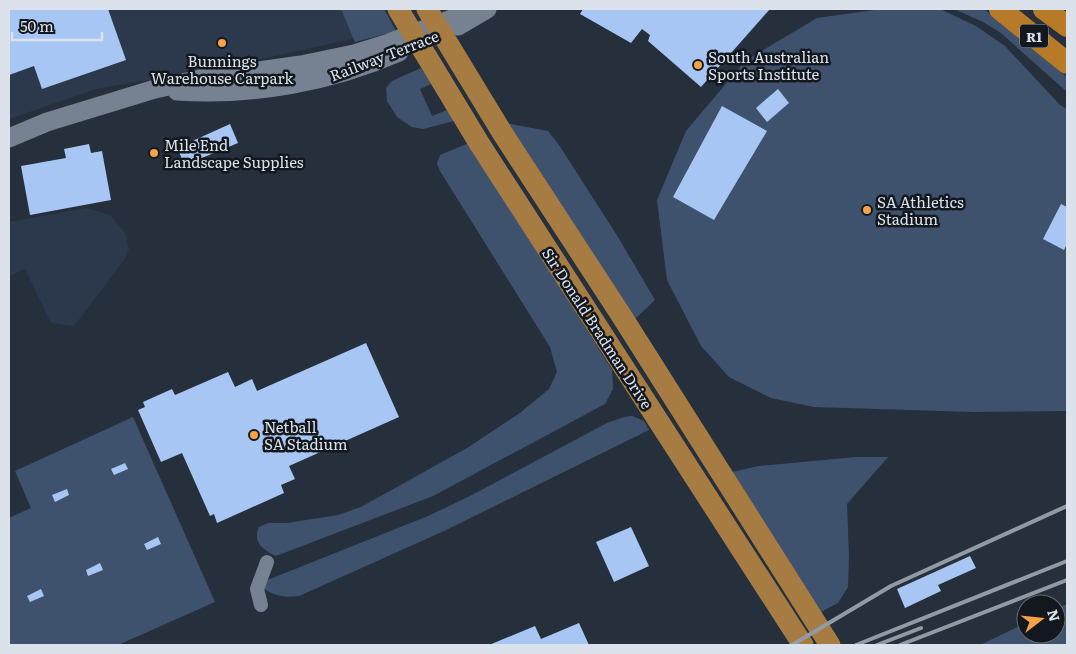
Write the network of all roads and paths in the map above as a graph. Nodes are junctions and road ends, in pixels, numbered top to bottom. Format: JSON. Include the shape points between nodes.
{"nodes":[{"id":1,"x":467,"y":9,"type":"edge"},
{"id":2,"x":487,"y":9,"type":"edge"},
{"id":3,"x":1000,"y":9,"type":"edge"},
{"id":4,"x":1044,"y":9,"type":"edge"},
{"id":5,"x":428,"y":11,"type":"edge"},
{"id":6,"x":403,"y":17,"type":"edge"},
{"id":7,"x":1067,"y":26,"type":"edge"},
{"id":8,"x":1067,"y":63,"type":"edge"},
{"id":9,"x":156,"y":89,"type":"junction"},
{"id":10,"x":9,"y":138,"type":"edge"},
{"id":11,"x":267,"y":562,"type":"dead end"},
{"id":12,"x":261,"y":605,"type":"dead end"},
{"id":13,"x":803,"y":645,"type":"edge"},
{"id":14,"x":830,"y":645,"type":"edge"}],
"edges":[{"from":1,"to":9,"type":"main road","name":"Railway Terrace","via":[[452,19],[354,54]]},
{"from":2,"to":9,"type":"main road","name":"Railway Terrace","via":[[393,54],[323,79],[220,92]]},
{"from":3,"to":8,"type":"highway","number":"R1"},
{"from":4,"to":7,"type":"highway","number":"R1"},
{"from":5,"to":14,"type":"main road","name":"Sir Donald Bradman Drive","via":[[503,134]]},
{"from":6,"to":13,"type":"main road","name":"Sir Donald Bradman Drive","via":[[479,143]]},
{"from":9,"to":10,"type":"main road","name":"Railway Terrace","via":[[47,122]]},
{"from":11,"to":12,"type":"street","via":[[257,589]]}]}
